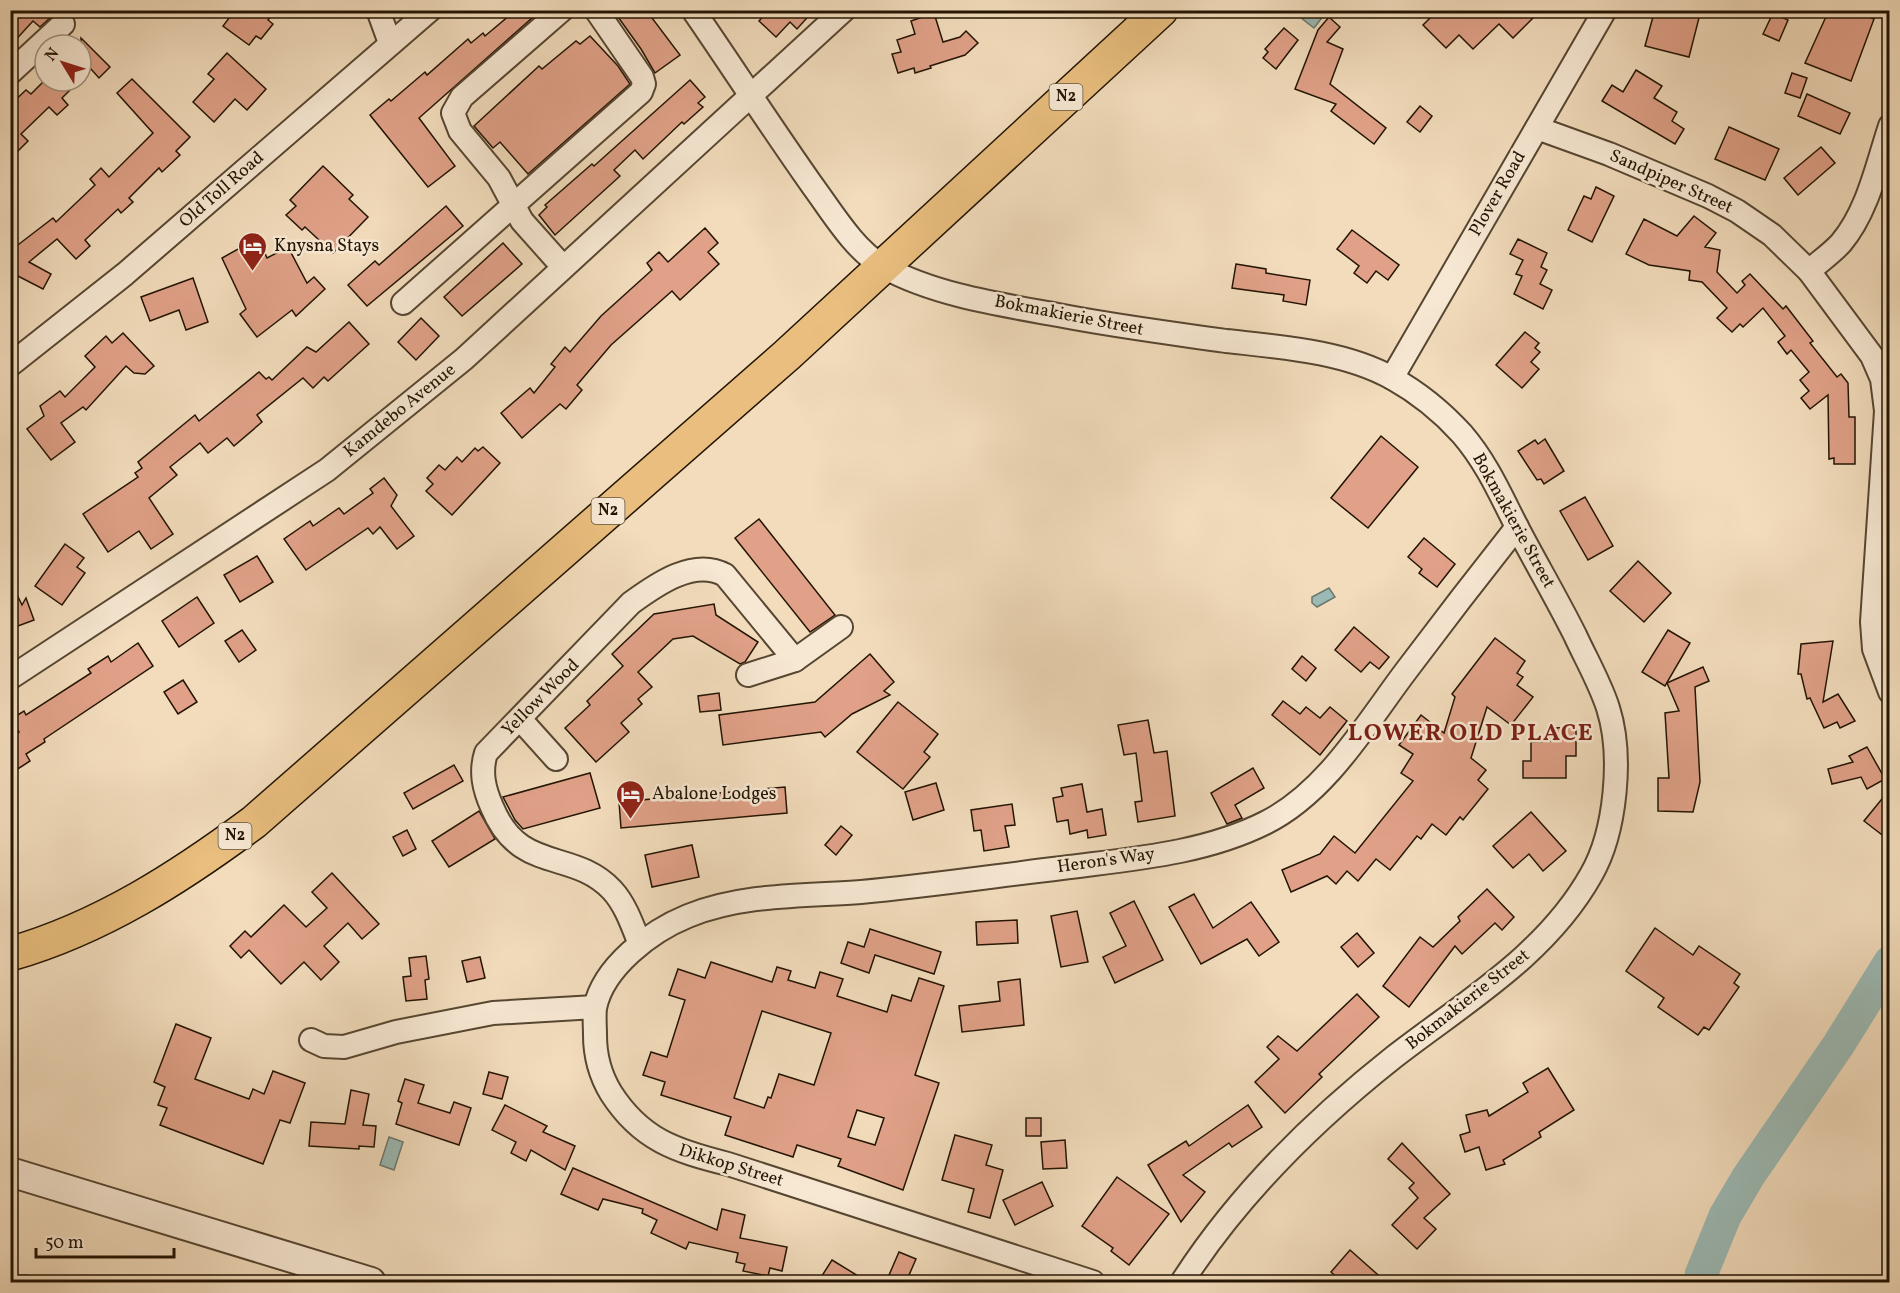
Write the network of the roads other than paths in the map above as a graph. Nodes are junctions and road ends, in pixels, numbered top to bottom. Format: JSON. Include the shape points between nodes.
{"nodes":[{"id":1,"x":378,"y":10,"type":"edge"},
{"id":2,"x":430,"y":10,"type":"edge"},
{"id":3,"x":562,"y":10,"type":"edge"},
{"id":4,"x":596,"y":10,"type":"edge"},
{"id":5,"x":693,"y":10,"type":"edge"},
{"id":6,"x":844,"y":10,"type":"edge"},
{"id":7,"x":1161,"y":10,"type":"edge"},
{"id":8,"x":1605,"y":10,"type":"edge"},
{"id":9,"x":63,"y":24,"type":"dead end"},
{"id":10,"x":390,"y":43,"type":"junction"},
{"id":11,"x":10,"y":73,"type":"edge"},
{"id":12,"x":751,"y":95,"type":"junction"},
{"id":13,"x":1537,"y":128,"type":"junction"},
{"id":14,"x":1888,"y":133,"type":"edge"},
{"id":15,"x":512,"y":205,"type":"junction"},
{"id":16,"x":881,"y":266,"type":"junction"},
{"id":17,"x":563,"y":267,"type":"junction"},
{"id":18,"x":1809,"y":271,"type":"junction"},
{"id":19,"x":403,"y":303,"type":"dead end"},
{"id":20,"x":10,"y":365,"type":"edge"},
{"id":21,"x":1392,"y":378,"type":"junction"},
{"id":22,"x":1886,"y":486,"type":"edge"},
{"id":23,"x":1517,"y":527,"type":"junction"},
{"id":24,"x":841,"y":627,"type":"dead end"},
{"id":25,"x":795,"y":660,"type":"junction"},
{"id":26,"x":748,"y":675,"type":"dead end"},
{"id":27,"x":10,"y":678,"type":"edge"},
{"id":28,"x":1890,"y":692,"type":"edge"},
{"id":29,"x":520,"y":719,"type":"junction"},
{"id":30,"x":556,"y":759,"type":"dead end"},
{"id":31,"x":639,"y":942,"type":"junction"},
{"id":32,"x":10,"y":954,"type":"edge"},
{"id":33,"x":596,"y":1007,"type":"junction"},
{"id":34,"x":311,"y":1040,"type":"dead end"},
{"id":35,"x":12,"y":1172,"type":"edge"},
{"id":36,"x":371,"y":1282,"type":"edge"},
{"id":37,"x":1093,"y":1282,"type":"edge"},
{"id":38,"x":1182,"y":1282,"type":"edge"}],
"edges":[{"from":1,"to":10,"type":"street"},
{"from":2,"to":10,"type":"street","name":"Old Toll Road"},
{"from":3,"to":15,"type":"street","via":[[462,97],[453,113],[460,131],[499,178]]},
{"from":4,"to":15,"type":"street","via":[[642,77],[641,92]]},
{"from":5,"to":12,"type":"street","name":"Bokmakierie Street"},
{"from":6,"to":12,"type":"street","name":"Kamdebo Avenue"},
{"from":7,"to":16,"type":"highway","number":"N2"},
{"from":8,"to":13,"type":"street","name":"Plover Road"},
{"from":9,"to":11,"type":"street"},
{"from":10,"to":20,"type":"street","name":"Old Toll Road","via":[[125,274]]},
{"from":12,"to":16,"type":"street","name":"Bokmakierie Street","via":[[832,213]]},
{"from":12,"to":17,"type":"street","name":"Kamdebo Avenue"},
{"from":13,"to":18,"type":"street","name":"Sandpiper Street","via":[[1610,154],[1737,211],[1772,235]]},
{"from":13,"to":21,"type":"street","name":"Plover Road"},
{"from":14,"to":18,"type":"street","via":[[1852,226],[1840,244]]},
{"from":15,"to":17,"type":"street"},
{"from":15,"to":19,"type":"street"},
{"from":16,"to":21,"type":"street","name":"Bokmakierie Street","via":[[927,285],[1013,307],[1117,327],[1309,352],[1362,365]]},
{"from":16,"to":32,"type":"highway","number":"N2","via":[[787,355],[254,822],[165,885],[74,932]]},
{"from":17,"to":27,"type":"street","name":"Kamdebo Avenue","via":[[464,359],[327,470]]},
{"from":18,"to":22,"type":"street","name":"Sandpiper Street","via":[[1872,356],[1882,378]]},
{"from":21,"to":23,"type":"street","name":"Bokmakierie Street","via":[[1448,419],[1465,438],[1490,471]]},
{"from":22,"to":28,"type":"street","name":"Sandpiper Street","via":[[1872,622],[1874,649]]},
{"from":23,"to":31,"type":"street","name":"Heron's Way","via":[[1311,791],[1288,811],[1264,824],[1207,846],[1123,860],[936,884],[795,894],[736,903],[688,916]]},
{"from":23,"to":38,"type":"street","name":"Bokmakierie Street","via":[[1564,613],[1608,710],[1616,769],[1608,825],[1592,874],[1553,928],[1527,955],[1344,1098],[1275,1165],[1230,1215]]},
{"from":24,"to":25,"type":"street"},
{"from":25,"to":26,"type":"street"},
{"from":25,"to":29,"type":"street","name":"Yellow Wood","via":[[725,575],[715,569],[699,569],[656,585],[632,603]]},
{"from":29,"to":30,"type":"street"},
{"from":29,"to":31,"type":"street","name":"Yellow Wood","via":[[486,753],[483,762],[487,794],[497,819],[513,842],[584,871],[611,889]]},
{"from":31,"to":33,"type":"street","name":"Heron's Way","via":[[617,966]]},
{"from":33,"to":34,"type":"street","via":[[493,1013],[396,1032],[344,1047],[324,1046]]},
{"from":33,"to":37,"type":"street","name":"Dikkop Street","via":[[595,1051],[608,1088],[626,1114],[656,1139],[680,1152]]},
{"from":35,"to":36,"type":"street"}]}
